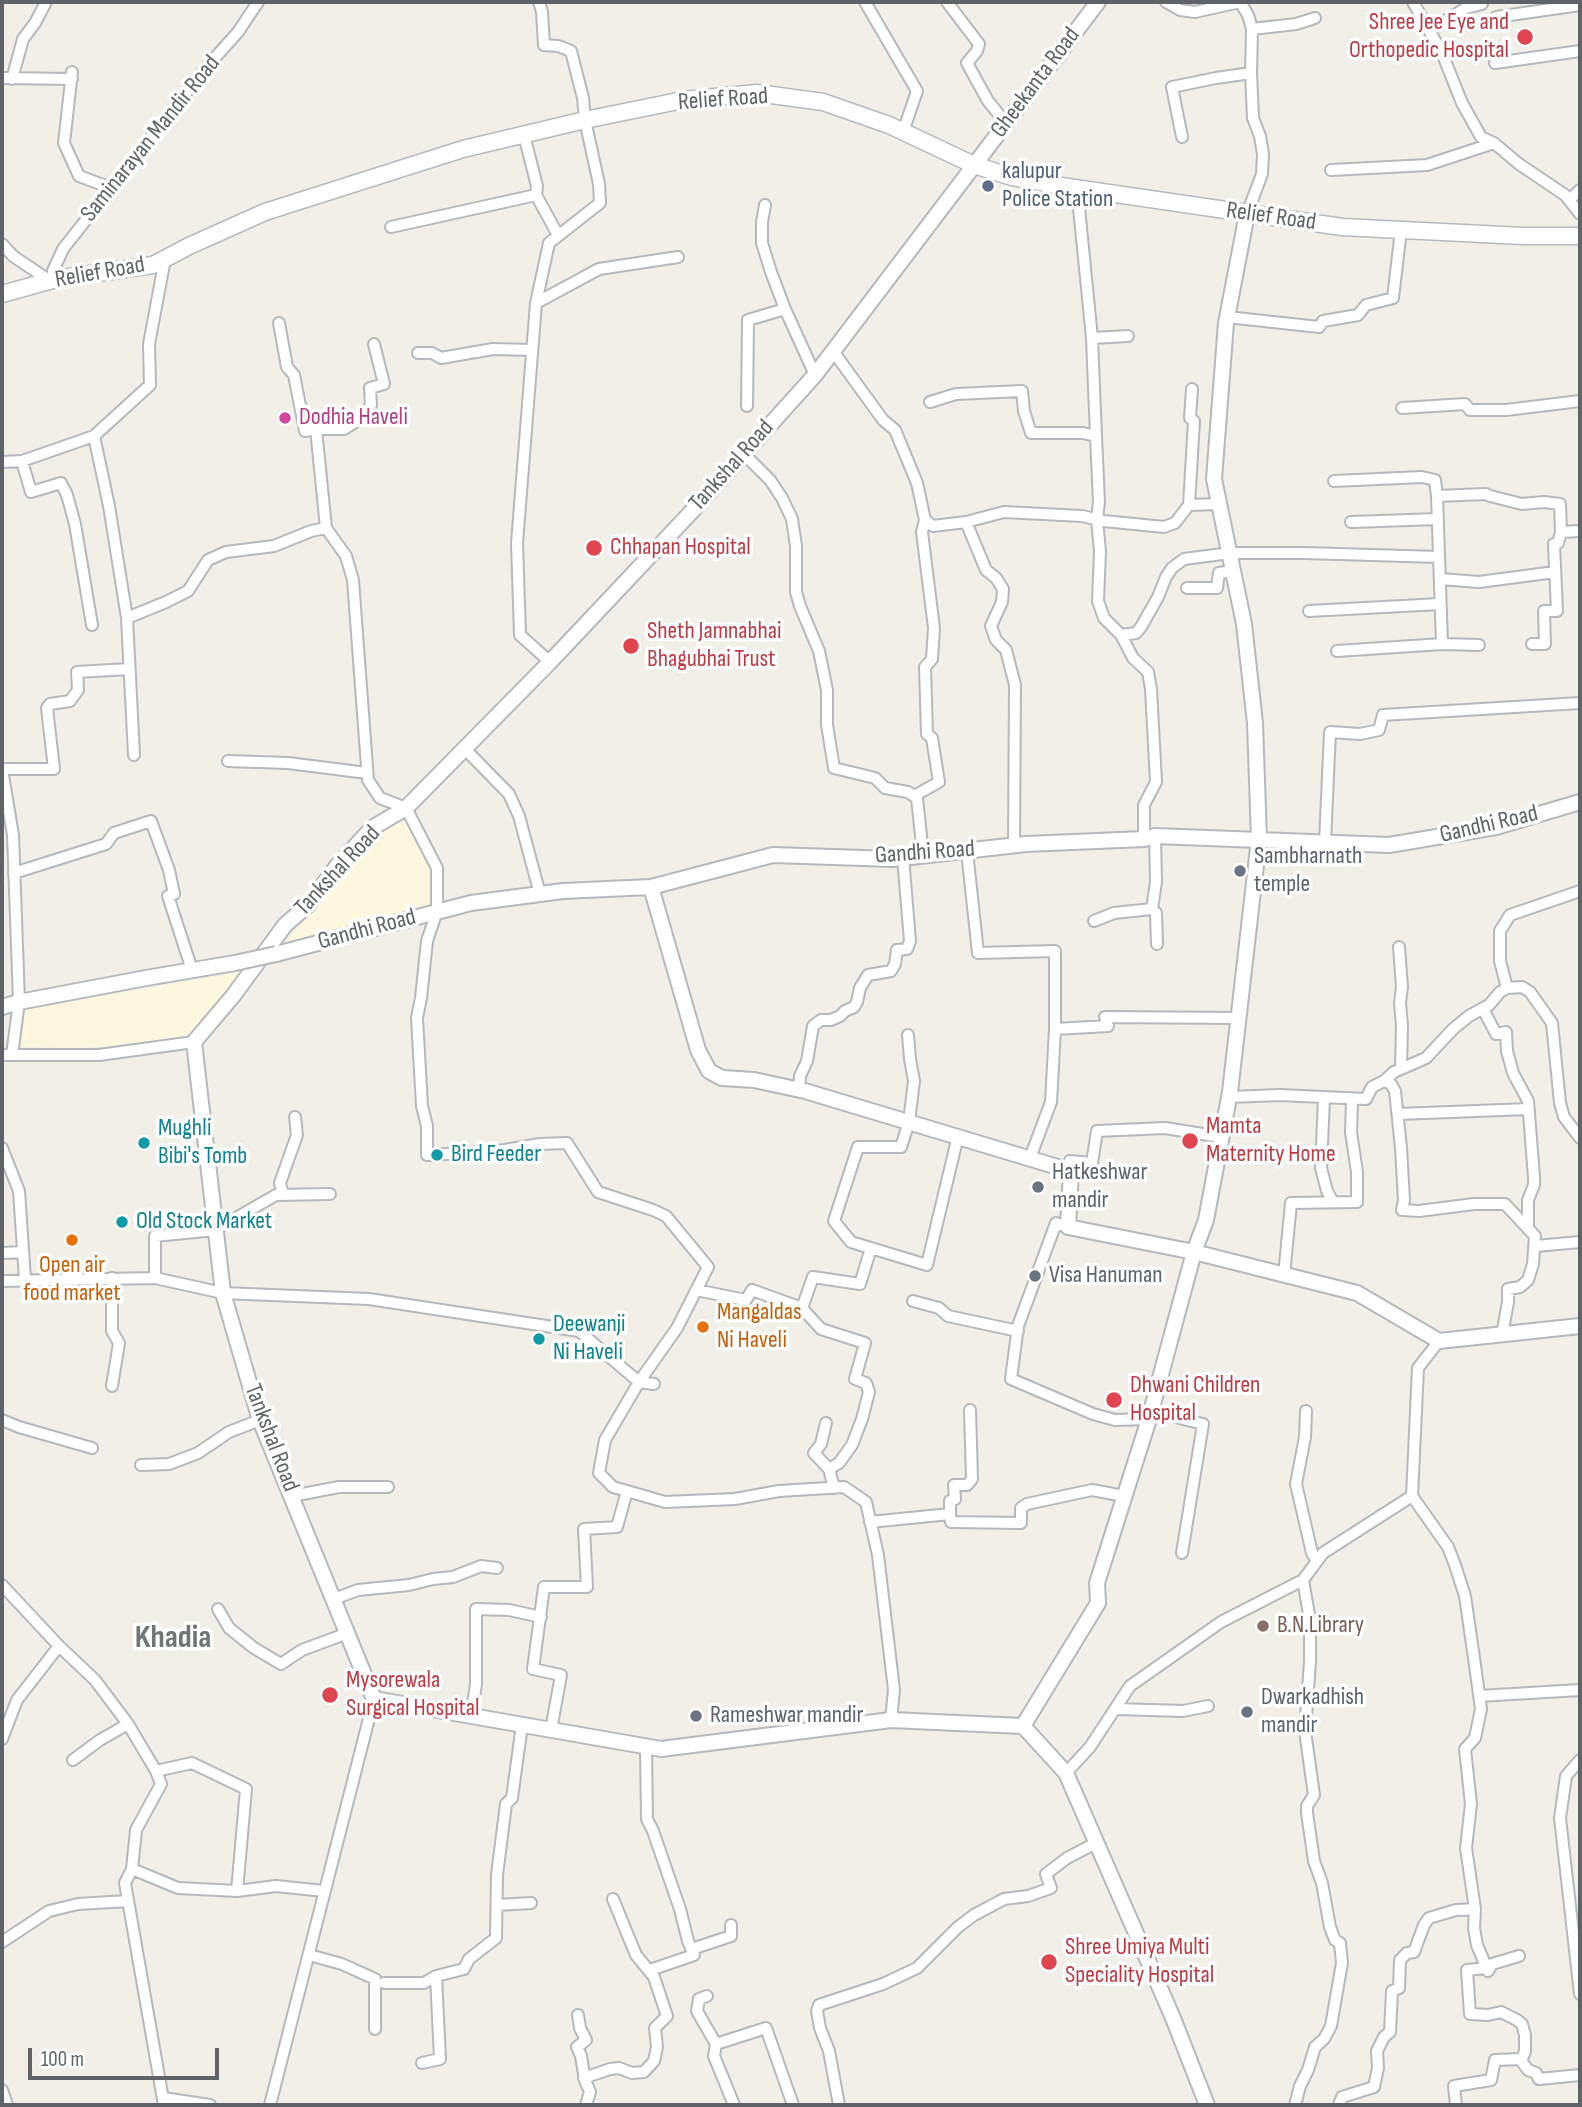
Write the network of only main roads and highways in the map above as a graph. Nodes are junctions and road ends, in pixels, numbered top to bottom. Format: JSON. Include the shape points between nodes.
{"nodes":[{"id":1,"x":1580,"y":236,"type":"edge"},
{"id":2,"x":3,"y":296,"type":"edge"}],
"edges":[{"from":1,"to":2,"type":"main road","name":"Relief Road","via":[[1342,227],[1012,177],[974,166],[903,132],[823,102],[757,93],[683,100],[463,149],[265,212],[153,265],[53,280]]}]}
